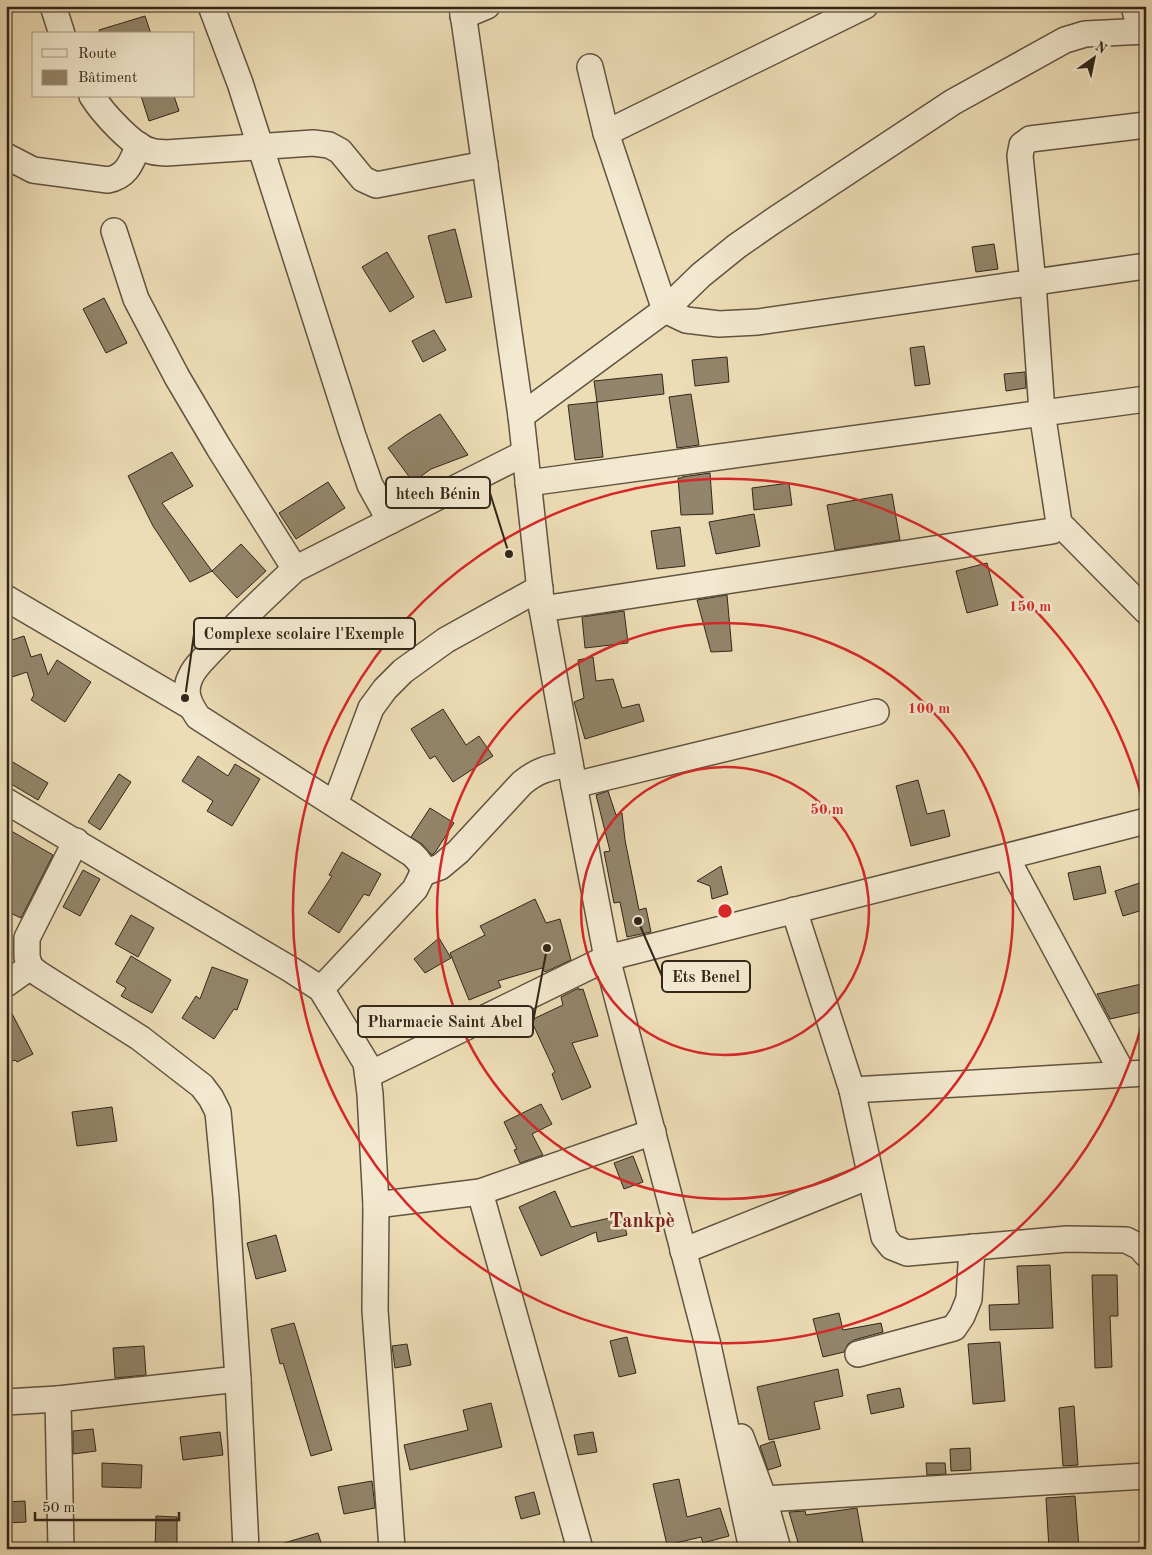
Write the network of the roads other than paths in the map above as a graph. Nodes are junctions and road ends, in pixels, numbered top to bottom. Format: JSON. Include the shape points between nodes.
{"nodes":[{"id":1,"x":54,"y":6,"type":"edge"},
{"id":2,"x":212,"y":6,"type":"edge"},
{"id":3,"x":487,"y":6,"type":"edge"},
{"id":4,"x":865,"y":6,"type":"edge"},
{"id":5,"x":1134,"y":6,"type":"edge"},
{"id":6,"x":462,"y":11,"type":"edge"},
{"id":7,"x":1143,"y":31,"type":"edge"},
{"id":8,"x":61,"y":32,"type":"edge"},
{"id":9,"x":590,"y":68,"type":"dead end"},
{"id":10,"x":94,"y":98,"type":"edge"},
{"id":11,"x":1146,"y":125,"type":"edge"},
{"id":12,"x":606,"y":134,"type":"junction"},
{"id":13,"x":139,"y":145,"type":"junction"},
{"id":14,"x":259,"y":146,"type":"junction"},
{"id":15,"x":6,"y":156,"type":"edge"},
{"id":16,"x":485,"y":164,"type":"junction"},
{"id":17,"x":114,"y":231,"type":"dead end"},
{"id":18,"x":1146,"y":266,"type":"edge"},
{"id":19,"x":1033,"y":283,"type":"junction"},
{"id":20,"x":665,"y":310,"type":"junction"},
{"id":21,"x":1146,"y":399,"type":"edge"},
{"id":22,"x":1042,"y":412,"type":"junction"},
{"id":23,"x":521,"y":416,"type":"junction"},
{"id":24,"x":525,"y":453,"type":"junction"},
{"id":25,"x":528,"y":483,"type":"junction"},
{"id":26,"x":390,"y":521,"type":"junction"},
{"id":27,"x":1059,"y":522,"type":"junction"},
{"id":28,"x":295,"y":569,"type":"junction"},
{"id":29,"x":6,"y":598,"type":"edge"},
{"id":30,"x":541,"y":599,"type":"junction"},
{"id":31,"x":1146,"y":611,"type":"edge"},
{"id":32,"x":190,"y":706,"type":"junction"},
{"id":33,"x":876,"y":712,"type":"dead end"},
{"id":34,"x":572,"y":774,"type":"junction"},
{"id":35,"x":6,"y":801,"type":"edge"},
{"id":36,"x":335,"y":804,"type":"junction"},
{"id":37,"x":1146,"y":821,"type":"edge"},
{"id":38,"x":76,"y":841,"type":"junction"},
{"id":39,"x":1006,"y":857,"type":"junction"},
{"id":40,"x":423,"y":873,"type":"junction"},
{"id":41,"x":794,"y":910,"type":"junction"},
{"id":42,"x":607,"y":958,"type":"junction"},
{"id":43,"x":30,"y":967,"type":"junction"},
{"id":44,"x":6,"y":984,"type":"edge"},
{"id":45,"x":321,"y":989,"type":"junction"},
{"id":46,"x":1134,"y":1074,"type":"edge"},
{"id":47,"x":368,"y":1075,"type":"junction"},
{"id":48,"x":852,"y":1090,"type":"junction"},
{"id":49,"x":652,"y":1132,"type":"junction"},
{"id":50,"x":870,"y":1176,"type":"junction"},
{"id":51,"x":480,"y":1192,"type":"junction"},
{"id":52,"x":376,"y":1205,"type":"junction"},
{"id":53,"x":972,"y":1247,"type":"junction"},
{"id":54,"x":683,"y":1250,"type":"junction"},
{"id":55,"x":1146,"y":1254,"type":"edge"},
{"id":56,"x":708,"y":1345,"type":"junction"},
{"id":57,"x":858,"y":1354,"type":"dead end"},
{"id":58,"x":238,"y":1379,"type":"junction"},
{"id":59,"x":58,"y":1399,"type":"junction"},
{"id":60,"x":6,"y":1402,"type":"edge"},
{"id":61,"x":1146,"y":1476,"type":"edge"},
{"id":62,"x":764,"y":1498,"type":"junction"},
{"id":63,"x":61,"y":1549,"type":"edge"},
{"id":64,"x":246,"y":1549,"type":"edge"},
{"id":65,"x":392,"y":1549,"type":"edge"},
{"id":66,"x":580,"y":1549,"type":"edge"},
{"id":67,"x":752,"y":1549,"type":"edge"},
{"id":68,"x":778,"y":1549,"type":"edge"}],
"edges":[{"from":1,"to":8,"type":"street"},
{"from":2,"to":14,"type":"street"},
{"from":3,"to":6,"type":"street"},
{"from":4,"to":12,"type":"street"},
{"from":5,"to":7,"type":"street"},
{"from":6,"to":16,"type":"street"},
{"from":7,"to":20,"type":"street","via":[[1085,34],[1065,40],[952,102],[737,246]]},
{"from":9,"to":12,"type":"street"},
{"from":10,"to":13,"type":"street","via":[[121,131]]},
{"from":11,"to":19,"type":"street","via":[[1030,139],[1022,145],[1020,156]]},
{"from":12,"to":20,"type":"street"},
{"from":13,"to":14,"type":"street","via":[[150,151],[166,153]]},
{"from":13,"to":15,"type":"street","via":[[121,176],[108,180],[33,170]]},
{"from":14,"to":16,"type":"street","via":[[329,144],[340,151],[363,179],[376,185]]},
{"from":14,"to":26,"type":"street","via":[[352,436],[370,485]]},
{"from":16,"to":23,"type":"street"},
{"from":17,"to":28,"type":"street","via":[[136,300],[177,377]]},
{"from":18,"to":19,"type":"street"},
{"from":19,"to":20,"type":"street","via":[[758,322],[719,324],[686,320]]},
{"from":19,"to":22,"type":"street"},
{"from":20,"to":23,"type":"street"},
{"from":21,"to":22,"type":"street"},
{"from":22,"to":25,"type":"street"},
{"from":22,"to":27,"type":"street"},
{"from":23,"to":24,"type":"street"},
{"from":24,"to":25,"type":"street"},
{"from":24,"to":26,"type":"street"},
{"from":25,"to":30,"type":"street"},
{"from":26,"to":28,"type":"street"},
{"from":27,"to":30,"type":"street","via":[[1052,530]]},
{"from":27,"to":31,"type":"street"},
{"from":28,"to":32,"type":"street","via":[[239,623],[190,677],[186,692]]},
{"from":29,"to":32,"type":"street"},
{"from":30,"to":34,"type":"street"},
{"from":30,"to":36,"type":"street","via":[[446,640],[402,671],[371,708]]},
{"from":32,"to":36,"type":"street","via":[[198,717]]},
{"from":33,"to":34,"type":"street"},
{"from":34,"to":40,"type":"street","via":[[542,770],[532,775],[458,852],[440,867]]},
{"from":34,"to":42,"type":"street"},
{"from":35,"to":38,"type":"street"},
{"from":36,"to":40,"type":"street","via":[[412,854],[422,863]]},
{"from":37,"to":39,"type":"street"},
{"from":38,"to":43,"type":"street","via":[[27,938]]},
{"from":38,"to":45,"type":"street"},
{"from":39,"to":41,"type":"street"},
{"from":39,"to":46,"type":"street"},
{"from":40,"to":45,"type":"street","via":[[415,889]]},
{"from":41,"to":42,"type":"street"},
{"from":41,"to":48,"type":"street"},
{"from":42,"to":47,"type":"street"},
{"from":42,"to":49,"type":"street"},
{"from":43,"to":44,"type":"street"},
{"from":43,"to":58,"type":"street","via":[[140,1038],[202,1086],[211,1098],[218,1112]]},
{"from":45,"to":47,"type":"street","via":[[366,1063]]},
{"from":46,"to":48,"type":"street"},
{"from":47,"to":52,"type":"street"},
{"from":48,"to":50,"type":"street"},
{"from":49,"to":51,"type":"street"},
{"from":49,"to":54,"type":"street"},
{"from":50,"to":53,"type":"street","via":[[884,1237],[892,1247],[907,1253]]},
{"from":50,"to":54,"type":"street"},
{"from":51,"to":52,"type":"street"},
{"from":51,"to":66,"type":"street"},
{"from":52,"to":65,"type":"street","via":[[375,1310]]},
{"from":53,"to":55,"type":"street","via":[[1067,1239],[1126,1240],[1140,1246]]},
{"from":53,"to":57,"type":"street","via":[[969,1299],[954,1328]]},
{"from":54,"to":56,"type":"street"},
{"from":56,"to":62,"type":"street"},
{"from":56,"to":67,"type":"street"},
{"from":58,"to":59,"type":"street"},
{"from":58,"to":64,"type":"street"},
{"from":59,"to":60,"type":"street"},
{"from":59,"to":63,"type":"street"},
{"from":61,"to":62,"type":"street"},
{"from":62,"to":68,"type":"street"}]}
